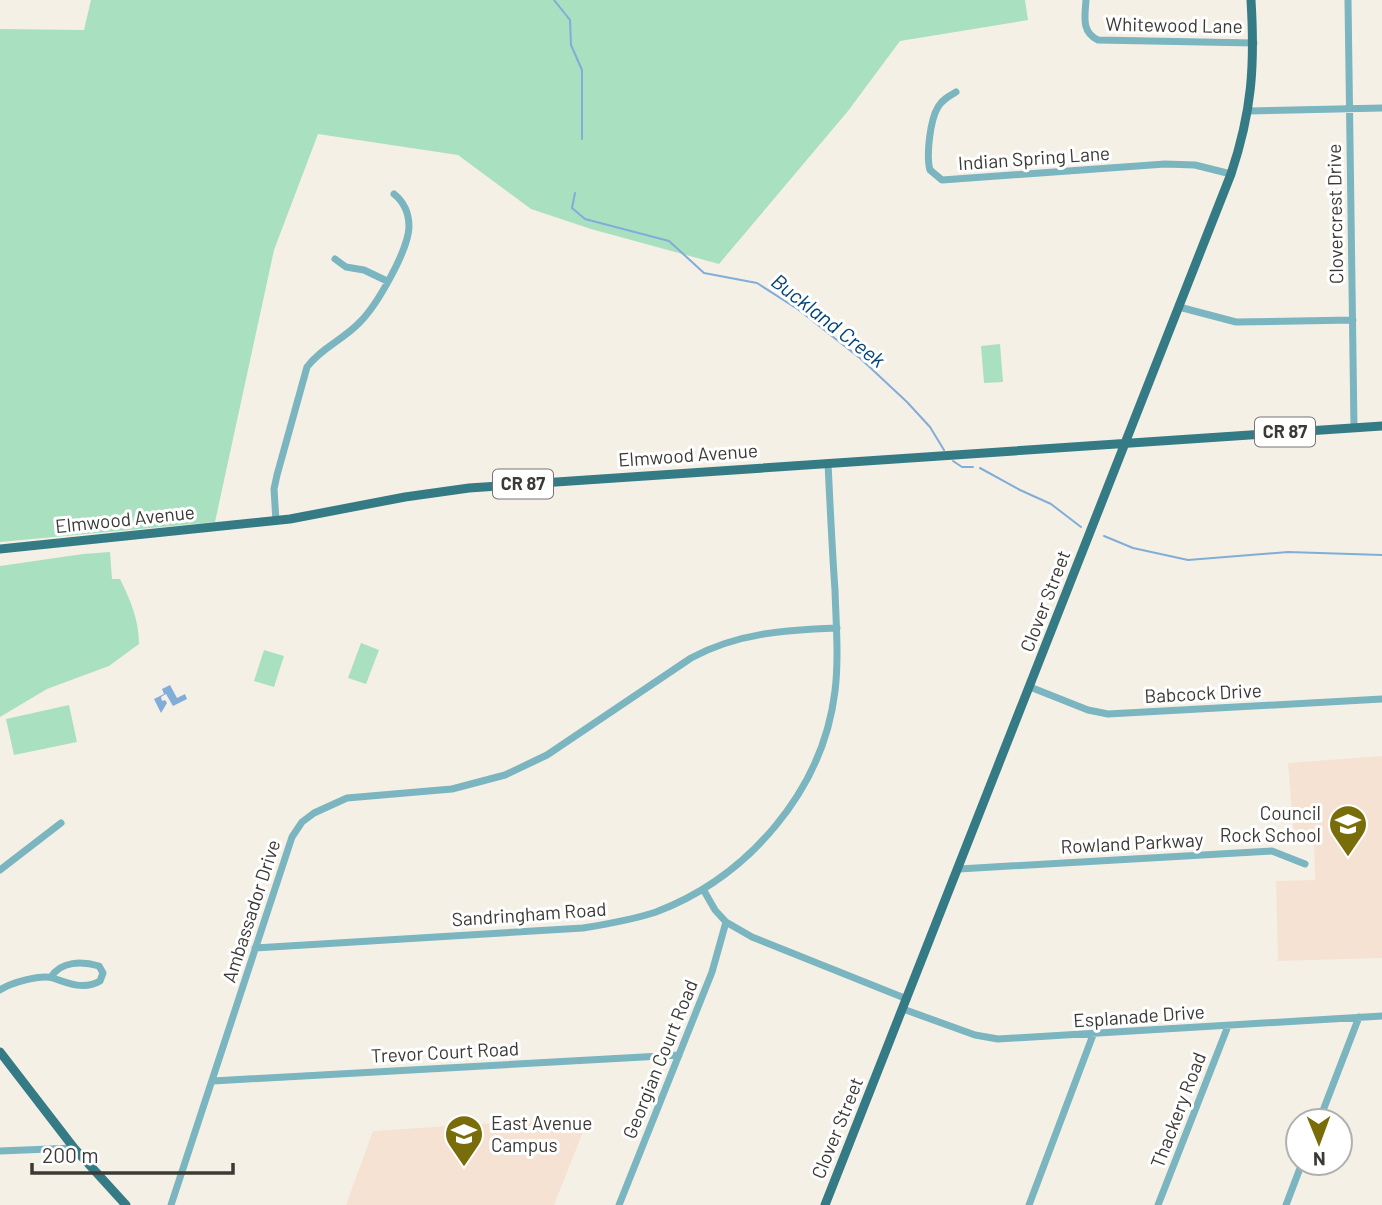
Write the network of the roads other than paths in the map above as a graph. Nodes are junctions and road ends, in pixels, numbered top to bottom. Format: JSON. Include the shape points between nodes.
{"nodes":[{"id":1,"x":1086,"y":0,"type":"edge"},
{"id":2,"x":1251,"y":0,"type":"edge"},
{"id":3,"x":1348,"y":0,"type":"edge"},
{"id":4,"x":1254,"y":43,"type":"junction"},
{"id":5,"x":956,"y":92,"type":"dead end"},
{"id":6,"x":1382,"y":108,"type":"edge"},
{"id":7,"x":1349,"y":109,"type":"junction"},
{"id":8,"x":1249,"y":111,"type":"junction"},
{"id":9,"x":1231,"y":174,"type":"junction"},
{"id":10,"x":394,"y":194,"type":"dead end"},
{"id":11,"x":335,"y":259,"type":"dead end"},
{"id":12,"x":387,"y":281,"type":"junction"},
{"id":13,"x":1180,"y":307,"type":"junction"},
{"id":14,"x":1353,"y":320,"type":"junction"},
{"id":15,"x":1382,"y":426,"type":"edge"},
{"id":16,"x":1354,"y":428,"type":"junction"},
{"id":17,"x":1126,"y":442,"type":"junction"},
{"id":18,"x":828,"y":463,"type":"junction"},
{"id":19,"x":276,"y":521,"type":"junction"},
{"id":20,"x":0,"y":549,"type":"edge"},
{"id":21,"x":837,"y":628,"type":"junction"},
{"id":22,"x":1030,"y":687,"type":"junction"},
{"id":23,"x":1382,"y":699,"type":"edge"},
{"id":24,"x":61,"y":823,"type":"dead end"},
{"id":25,"x":1304,"y":864,"type":"dead end"},
{"id":26,"x":959,"y":869,"type":"junction"},
{"id":27,"x":0,"y":870,"type":"edge"},
{"id":28,"x":702,"y":889,"type":"junction"},
{"id":29,"x":726,"y":922,"type":"junction"},
{"id":30,"x":255,"y":948,"type":"junction"},
{"id":31,"x":51,"y":977,"type":"junction"},
{"id":32,"x":0,"y":990,"type":"edge"},
{"id":33,"x":907,"y":999,"type":"junction"},
{"id":34,"x":903,"y":1009,"type":"junction"},
{"id":35,"x":1382,"y":1016,"type":"edge"},
{"id":36,"x":1359,"y":1017,"type":"junction"},
{"id":37,"x":1228,"y":1026,"type":"junction"},
{"id":38,"x":1093,"y":1035,"type":"junction"},
{"id":39,"x":0,"y":1052,"type":"edge"},
{"id":40,"x":679,"y":1055,"type":"junction"},
{"id":41,"x":213,"y":1080,"type":"junction"},
{"id":42,"x":1324,"y":1107,"type":"edge"},
{"id":43,"x":74,"y":1148,"type":"junction"},
{"id":44,"x":0,"y":1151,"type":"edge"},
{"id":45,"x":1297,"y":1177,"type":"edge"},
{"id":46,"x":126,"y":1205,"type":"edge"},
{"id":47,"x":171,"y":1205,"type":"edge"},
{"id":48,"x":619,"y":1205,"type":"edge"},
{"id":49,"x":825,"y":1205,"type":"edge"},
{"id":50,"x":1029,"y":1205,"type":"edge"},
{"id":51,"x":1158,"y":1205,"type":"edge"},
{"id":52,"x":1286,"y":1205,"type":"edge"}],
"edges":[{"from":1,"to":4,"type":"street","name":"Whitewood Lane","via":[[1085,26],[1098,40]]},
{"from":2,"to":4,"type":"main road","name":"Clover Street"},
{"from":3,"to":7,"type":"street","name":"Clovercrest Drive"},
{"from":4,"to":8,"type":"main road","name":"Clover Street"},
{"from":5,"to":9,"type":"street","name":"Indian Spring Lane","via":[[936,110],[928,151],[930,170],[942,180],[1165,164],[1195,165]]},
{"from":6,"to":7,"type":"street"},
{"from":7,"to":8,"type":"street"},
{"from":7,"to":14,"type":"street","name":"Clovercrest Drive"},
{"from":8,"to":9,"type":"main road","name":"Clover Street"},
{"from":9,"to":13,"type":"main road","name":"Clover Street"},
{"from":10,"to":12,"type":"street","via":[[405,208],[409,228]]},
{"from":11,"to":12,"type":"street"},
{"from":12,"to":19,"type":"street","via":[[361,322],[307,367],[274,489]]},
{"from":13,"to":14,"type":"street","via":[[1236,322]]},
{"from":13,"to":17,"type":"main road","name":"Clover Street"},
{"from":14,"to":16,"type":"street","name":"Clovercrest Drive"},
{"from":15,"to":16,"type":"main road","name":"Elmwood Avenue","number":"CR 87"},
{"from":16,"to":17,"type":"main road","name":"Elmwood Avenue","number":"CR 87"},
{"from":17,"to":18,"type":"main road","name":"Elmwood Avenue","number":"CR 87"},
{"from":17,"to":22,"type":"main road","name":"Clover Street"},
{"from":18,"to":19,"type":"main road","name":"Elmwood Avenue","number":"CR 87","via":[[468,488]]},
{"from":18,"to":21,"type":"street","name":"Sandringham Road"},
{"from":19,"to":20,"type":"main road","name":"Elmwood Avenue","number":"CR 87"},
{"from":21,"to":28,"type":"street","name":"Sandringham Road","via":[[833,705],[809,776],[762,841]]},
{"from":21,"to":30,"type":"street","name":"Ambassador Drive","via":[[775,631],[704,651],[547,755],[493,779],[452,789],[356,796],[324,808],[302,822],[292,837]]},
{"from":22,"to":23,"type":"street","name":"Babcock Drive","via":[[1108,714]]},
{"from":22,"to":26,"type":"main road","name":"Clover Street"},
{"from":24,"to":27,"type":"street"},
{"from":25,"to":26,"type":"street","name":"Rowland Parkway","via":[[1272,851]]},
{"from":26,"to":33,"type":"main road","name":"Clover Street"},
{"from":28,"to":29,"type":"street"},
{"from":28,"to":30,"type":"street","name":"Sandringham Road","via":[[656,912],[583,928]]},
{"from":29,"to":33,"type":"street","via":[[752,937]]},
{"from":29,"to":40,"type":"street","name":"Georgian Court Road"},
{"from":30,"to":41,"type":"street","name":"Ambassador Drive"},
{"from":31,"to":31,"type":"street","via":[[92,986],[103,973],[99,966],[78,962]]},
{"from":31,"to":32,"type":"street","via":[[20,981]]},
{"from":33,"to":34,"type":"main road","name":"Clover Street"},
{"from":34,"to":38,"type":"street","name":"Esplanade Drive","via":[[998,1039]]},
{"from":34,"to":49,"type":"main road","name":"Clover Street"},
{"from":35,"to":36,"type":"street","name":"Esplanade Drive"},
{"from":36,"to":37,"type":"street","name":"Esplanade Drive"},
{"from":36,"to":42,"type":"street"},
{"from":37,"to":38,"type":"street","name":"Esplanade Drive"},
{"from":37,"to":51,"type":"street","name":"Thackery Road"},
{"from":38,"to":50,"type":"street"},
{"from":39,"to":43,"type":"main road"},
{"from":40,"to":41,"type":"street","name":"Trevor Court Road"},
{"from":40,"to":48,"type":"street","name":"Georgian Court Road"},
{"from":41,"to":47,"type":"street","name":"Ambassador Drive"},
{"from":43,"to":44,"type":"street"},
{"from":43,"to":46,"type":"main road"},
{"from":45,"to":52,"type":"street"}]}
